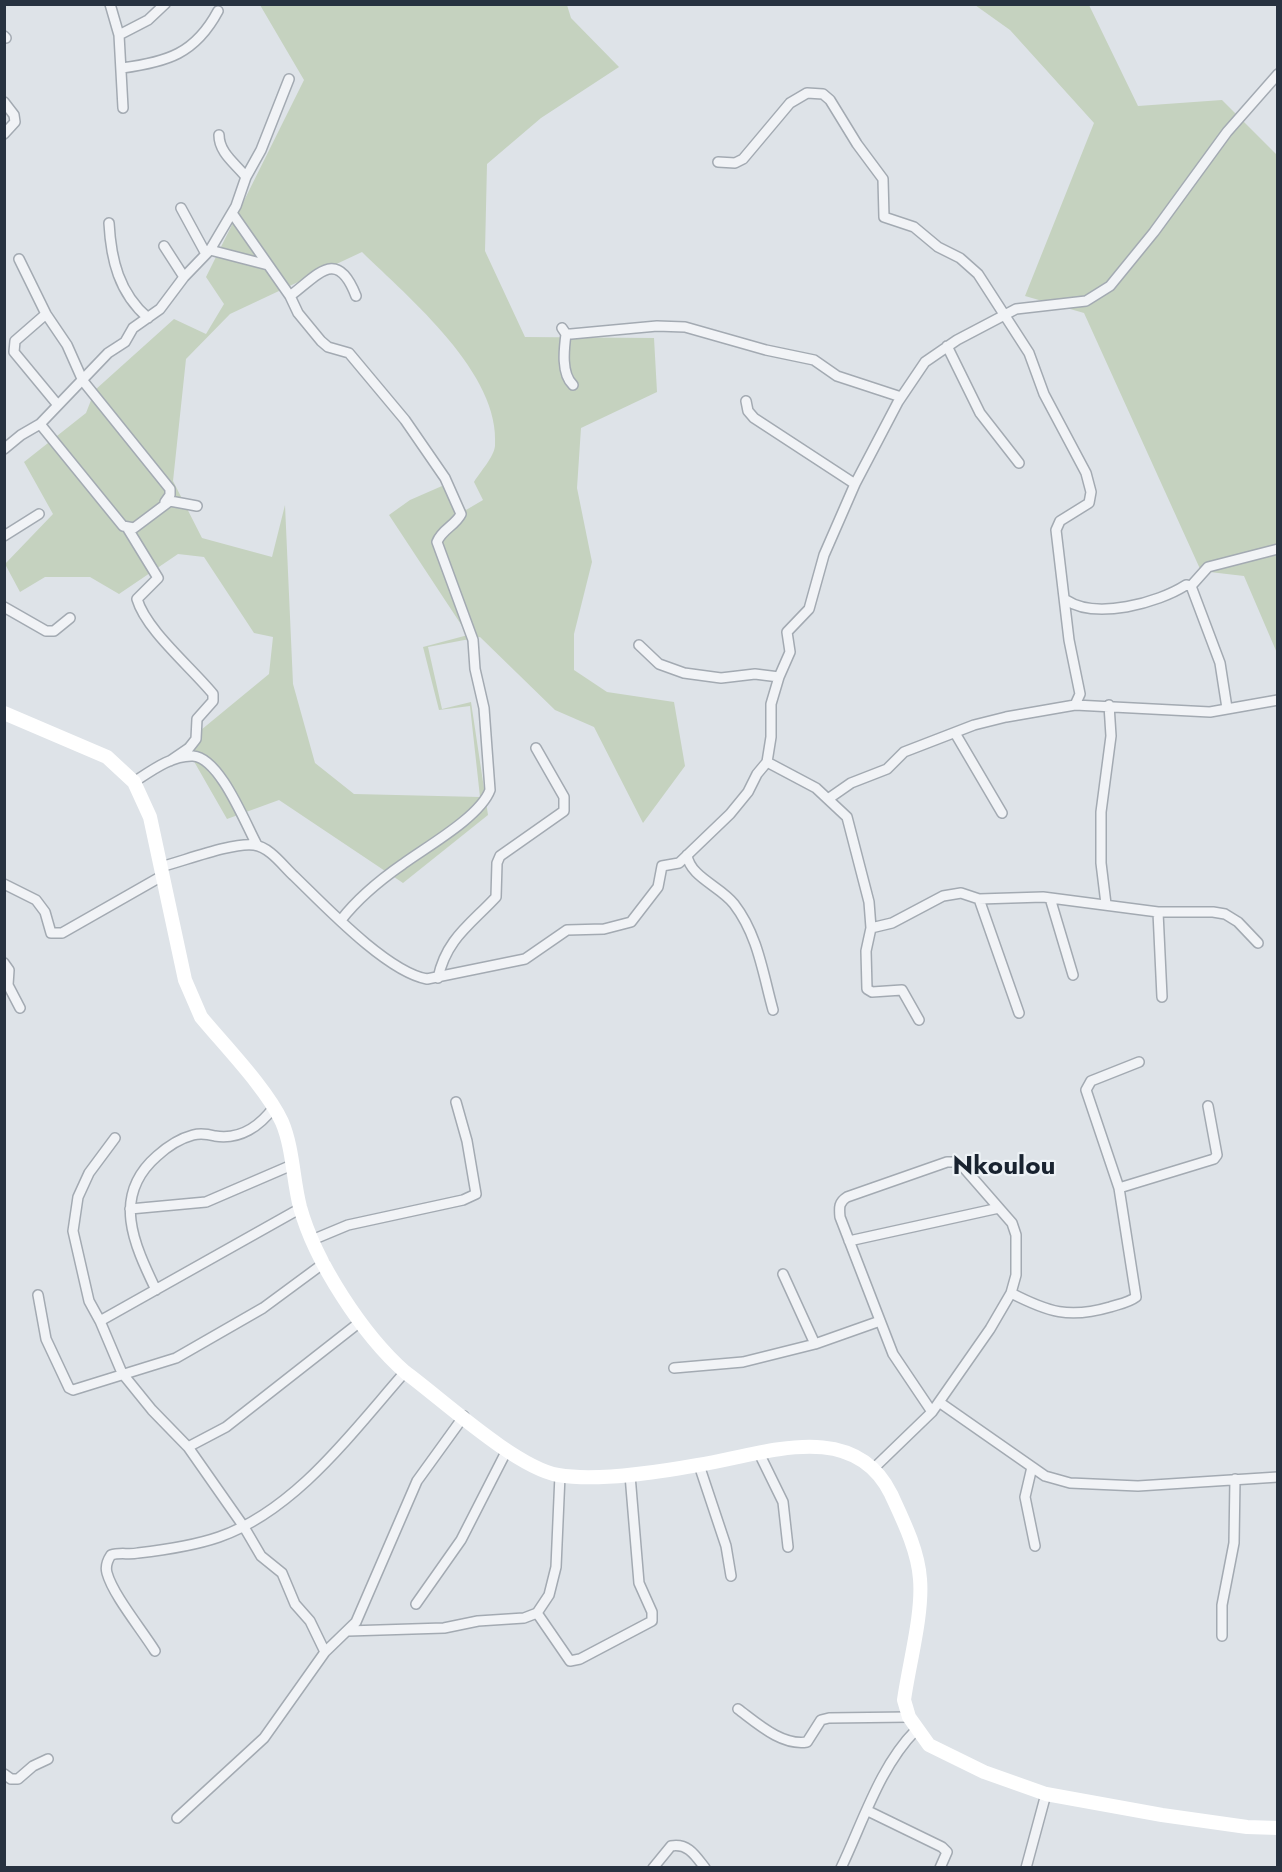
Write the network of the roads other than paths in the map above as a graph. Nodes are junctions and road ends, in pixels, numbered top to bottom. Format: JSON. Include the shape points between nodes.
{"nodes":[{"id":1,"x":110,"y":4,"type":"edge"},
{"id":2,"x":165,"y":4,"type":"edge"},
{"id":3,"x":218,"y":11,"type":"dead end"},
{"id":4,"x":119,"y":35,"type":"junction"},
{"id":5,"x":122,"y":68,"type":"junction"},
{"id":6,"x":1278,"y":74,"type":"edge"},
{"id":7,"x":289,"y":79,"type":"dead end"},
{"id":8,"x":4,"y":102,"type":"edge"},
{"id":9,"x":123,"y":108,"type":"dead end"},
{"id":10,"x":4,"y":134,"type":"edge"},
{"id":11,"x":219,"y":135,"type":"dead end"},
{"id":12,"x":718,"y":162,"type":"dead end"},
{"id":13,"x":246,"y":177,"type":"junction"},
{"id":14,"x":181,"y":208,"type":"dead end"},
{"id":15,"x":232,"y":213,"type":"junction"},
{"id":16,"x":109,"y":223,"type":"dead end"},
{"id":17,"x":164,"y":246,"type":"dead end"},
{"id":18,"x":208,"y":252,"type":"junction"},
{"id":19,"x":18,"y":259,"type":"dead end"},
{"id":20,"x":268,"y":265,"type":"junction"},
{"id":21,"x":184,"y":277,"type":"junction"},
{"id":22,"x":290,"y":296,"type":"junction"},
{"id":23,"x":356,"y":296,"type":"dead end"},
{"id":24,"x":46,"y":314,"type":"junction"},
{"id":25,"x":1003,"y":315,"type":"junction"},
{"id":26,"x":148,"y":318,"type":"junction"},
{"id":27,"x":947,"y":346,"type":"junction"},
{"id":28,"x":83,"y":381,"type":"junction"},
{"id":29,"x":573,"y":385,"type":"dead end"},
{"id":30,"x":901,"y":397,"type":"junction"},
{"id":31,"x":746,"y":401,"type":"dead end"},
{"id":32,"x":57,"y":404,"type":"junction"},
{"id":33,"x":40,"y":424,"type":"junction"},
{"id":34,"x":4,"y":449,"type":"edge"},
{"id":35,"x":1019,"y":462,"type":"dead end"},
{"id":36,"x":855,"y":484,"type":"junction"},
{"id":37,"x":165,"y":502,"type":"junction"},
{"id":38,"x":197,"y":506,"type":"dead end"},
{"id":39,"x":39,"y":514,"type":"dead end"},
{"id":40,"x":128,"y":529,"type":"junction"},
{"id":41,"x":4,"y":536,"type":"edge"},
{"id":42,"x":1278,"y":549,"type":"edge"},
{"id":43,"x":1191,"y":586,"type":"junction"},
{"id":44,"x":1066,"y":600,"type":"junction"},
{"id":45,"x":4,"y":607,"type":"edge"},
{"id":46,"x":70,"y":618,"type":"dead end"},
{"id":47,"x":639,"y":645,"type":"dead end"},
{"id":48,"x":778,"y":677,"type":"junction"},
{"id":49,"x":1278,"y":700,"type":"edge"},
{"id":50,"x":1076,"y":705,"type":"junction"},
{"id":51,"x":1109,"y":705,"type":"junction"},
{"id":52,"x":1227,"y":708,"type":"junction"},
{"id":53,"x":4,"y":713,"type":"edge"},
{"id":54,"x":955,"y":733,"type":"junction"},
{"id":55,"x":536,"y":748,"type":"dead end"},
{"id":56,"x":170,"y":761,"type":"junction"},
{"id":57,"x":767,"y":762,"type":"junction"},
{"id":58,"x":134,"y":782,"type":"junction"},
{"id":59,"x":828,"y":799,"type":"junction"},
{"id":60,"x":1002,"y":813,"type":"dead end"},
{"id":61,"x":257,"y":845,"type":"junction"},
{"id":62,"x":687,"y":855,"type":"junction"},
{"id":63,"x":161,"y":872,"type":"junction"},
{"id":64,"x":4,"y":884,"type":"edge"},
{"id":65,"x":1050,"y":898,"type":"junction"},
{"id":66,"x":979,"y":899,"type":"junction"},
{"id":67,"x":1106,"y":904,"type":"junction"},
{"id":68,"x":1158,"y":912,"type":"junction"},
{"id":69,"x":341,"y":920,"type":"junction"},
{"id":70,"x":871,"y":928,"type":"junction"},
{"id":71,"x":1258,"y":942,"type":"dead end"},
{"id":72,"x":4,"y":963,"type":"edge"},
{"id":73,"x":1073,"y":975,"type":"dead end"},
{"id":74,"x":438,"y":978,"type":"junction"},
{"id":75,"x":1162,"y":997,"type":"dead end"},
{"id":76,"x":20,"y":1008,"type":"dead end"},
{"id":77,"x":772,"y":1010,"type":"dead end"},
{"id":78,"x":1019,"y":1013,"type":"dead end"},
{"id":79,"x":919,"y":1020,"type":"dead end"},
{"id":80,"x":1139,"y":1062,"type":"dead end"},
{"id":81,"x":456,"y":1102,"type":"dead end"},
{"id":82,"x":1208,"y":1106,"type":"dead end"},
{"id":83,"x":274,"y":1107,"type":"junction"},
{"id":84,"x":115,"y":1138,"type":"dead end"},
{"id":85,"x":292,"y":1165,"type":"junction"},
{"id":86,"x":1119,"y":1188,"type":"junction"},
{"id":87,"x":301,"y":1208,"type":"junction"},
{"id":88,"x":999,"y":1208,"type":"junction"},
{"id":89,"x":130,"y":1209,"type":"junction"},
{"id":90,"x":312,"y":1240,"type":"junction"},
{"id":91,"x":849,"y":1241,"type":"junction"},
{"id":92,"x":324,"y":1263,"type":"junction"},
{"id":93,"x":783,"y":1274,"type":"dead end"},
{"id":94,"x":156,"y":1290,"type":"junction"},
{"id":95,"x":1011,"y":1293,"type":"junction"},
{"id":96,"x":38,"y":1295,"type":"dead end"},
{"id":97,"x":100,"y":1321,"type":"junction"},
{"id":98,"x":880,"y":1321,"type":"junction"},
{"id":99,"x":360,"y":1322,"type":"junction"},
{"id":100,"x":815,"y":1344,"type":"junction"},
{"id":101,"x":674,"y":1368,"type":"dead end"},
{"id":102,"x":405,"y":1372,"type":"junction"},
{"id":103,"x":122,"y":1373,"type":"junction"},
{"id":104,"x":939,"y":1402,"type":"junction"},
{"id":105,"x":932,"y":1412,"type":"junction"},
{"id":106,"x":464,"y":1416,"type":"junction"},
{"id":107,"x":188,"y":1447,"type":"junction"},
{"id":108,"x":507,"y":1450,"type":"junction"},
{"id":109,"x":759,"y":1453,"type":"junction"},
{"id":110,"x":699,"y":1465,"type":"junction"},
{"id":111,"x":1032,"y":1467,"type":"junction"},
{"id":112,"x":873,"y":1469,"type":"junction"},
{"id":113,"x":560,"y":1475,"type":"junction"},
{"id":114,"x":630,"y":1475,"type":"junction"},
{"id":115,"x":1278,"y":1477,"type":"edge"},
{"id":116,"x":1235,"y":1479,"type":"junction"},
{"id":117,"x":244,"y":1527,"type":"junction"},
{"id":118,"x":1035,"y":1546,"type":"dead end"},
{"id":119,"x":788,"y":1547,"type":"dead end"},
{"id":120,"x":731,"y":1576,"type":"dead end"},
{"id":121,"x":416,"y":1604,"type":"dead end"},
{"id":122,"x":537,"y":1613,"type":"junction"},
{"id":123,"x":348,"y":1631,"type":"junction"},
{"id":124,"x":1222,"y":1636,"type":"dead end"},
{"id":125,"x":155,"y":1650,"type":"dead end"},
{"id":126,"x":325,"y":1652,"type":"junction"},
{"id":127,"x":738,"y":1709,"type":"dead end"},
{"id":128,"x":909,"y":1717,"type":"junction"},
{"id":129,"x":916,"y":1730,"type":"junction"},
{"id":130,"x":48,"y":1759,"type":"dead end"},
{"id":131,"x":4,"y":1774,"type":"edge"},
{"id":132,"x":1046,"y":1794,"type":"junction"},
{"id":133,"x":868,"y":1811,"type":"junction"},
{"id":134,"x":177,"y":1818,"type":"dead end"},
{"id":135,"x":1278,"y":1828,"type":"edge"},
{"id":136,"x":653,"y":1868,"type":"edge"},
{"id":137,"x":705,"y":1868,"type":"edge"},
{"id":138,"x":840,"y":1868,"type":"edge"},
{"id":139,"x":940,"y":1868,"type":"edge"},
{"id":140,"x":1026,"y":1868,"type":"edge"}],
"edges":[{"from":1,"to":4,"type":"street"},
{"from":2,"to":4,"type":"street","via":[[148,20]]},
{"from":3,"to":5,"type":"street","via":[[179,55]]},
{"from":4,"to":5,"type":"street"},
{"from":5,"to":9,"type":"street"},
{"from":6,"to":25,"type":"street","via":[[1227,132],[1110,286],[1086,301],[1025,307]]},
{"from":7,"to":13,"type":"street"},
{"from":8,"to":10,"type":"street","via":[[15,122]]},
{"from":11,"to":13,"type":"street","via":[[227,156]]},
{"from":12,"to":25,"type":"street","via":[[735,163],[743,159],[790,103],[807,93],[822,94],[883,178],[884,217],[914,227],[938,247],[960,258],[978,274]]},
{"from":13,"to":15,"type":"street"},
{"from":14,"to":18,"type":"street"},
{"from":15,"to":18,"type":"street"},
{"from":15,"to":20,"type":"street"},
{"from":16,"to":26,"type":"street","via":[[112,254],[121,284]]},
{"from":17,"to":21,"type":"street"},
{"from":18,"to":20,"type":"street"},
{"from":18,"to":21,"type":"street"},
{"from":19,"to":24,"type":"street"},
{"from":20,"to":22,"type":"street"},
{"from":21,"to":26,"type":"street","via":[[160,309]]},
{"from":22,"to":23,"type":"street","via":[[330,267],[344,274]]},
{"from":22,"to":69,"type":"street","via":[[321,341],[349,353],[378,386],[445,478],[461,514],[439,536],[437,547],[472,640],[484,708],[490,781],[486,800],[473,814],[375,885]]},
{"from":24,"to":28,"type":"street","via":[[67,345]]},
{"from":24,"to":32,"type":"street","via":[[13,347]]},
{"from":25,"to":27,"type":"street"},
{"from":25,"to":44,"type":"street","via":[[1029,353],[1044,394],[1086,473],[1089,486],[1089,503],[1060,521],[1056,530]]},
{"from":26,"to":28,"type":"street"},
{"from":27,"to":30,"type":"street","via":[[924,362]]},
{"from":27,"to":35,"type":"street","via":[[980,413]]},
{"from":28,"to":32,"type":"street"},
{"from":28,"to":37,"type":"street","via":[[170,489]]},
{"from":29,"to":30,"type":"street","via":[[565,366],[564,331],[685,327],[814,360],[837,376]]},
{"from":30,"to":36,"type":"street"},
{"from":31,"to":36,"type":"street","via":[[754,418]]},
{"from":32,"to":33,"type":"street"},
{"from":33,"to":34,"type":"street"},
{"from":33,"to":40,"type":"street"},
{"from":36,"to":48,"type":"street","via":[[824,555],[809,609],[787,632],[789,659]]},
{"from":37,"to":38,"type":"street"},
{"from":37,"to":40,"type":"street","via":[[139,526]]},
{"from":39,"to":41,"type":"street"},
{"from":40,"to":56,"type":"street","via":[[158,578],[141,592],[137,599],[140,608],[213,694],[213,700],[197,719],[196,739]]},
{"from":42,"to":43,"type":"street","via":[[1208,567]]},
{"from":43,"to":44,"type":"street","via":[[1132,607],[1085,606]]},
{"from":43,"to":52,"type":"street","via":[[1220,663]]},
{"from":44,"to":50,"type":"street","via":[[1080,694]]},
{"from":45,"to":46,"type":"street","via":[[46,631],[54,631]]},
{"from":47,"to":48,"type":"street","via":[[659,664],[684,673],[721,678],[755,674]]},
{"from":48,"to":57,"type":"street","via":[[770,714]]},
{"from":49,"to":52,"type":"street"},
{"from":50,"to":51,"type":"street"},
{"from":50,"to":54,"type":"street","via":[[1006,717]]},
{"from":51,"to":52,"type":"street","via":[[1198,712]]},
{"from":51,"to":67,"type":"street","via":[[1111,736],[1101,812]]},
{"from":53,"to":58,"type":"street","via":[[107,757]]},
{"from":54,"to":59,"type":"street","via":[[904,752],[887,769],[851,783]]},
{"from":54,"to":60,"type":"street"},
{"from":55,"to":74,"type":"street","via":[[564,797],[564,811],[500,856],[496,897],[456,938]]},
{"from":56,"to":58,"type":"street"},
{"from":56,"to":61,"type":"street","via":[[195,756],[206,760],[218,773]]},
{"from":57,"to":59,"type":"street","via":[[816,788]]},
{"from":57,"to":62,"type":"street","via":[[739,806]]},
{"from":58,"to":63,"type":"street","via":[[150,817]]},
{"from":59,"to":70,"type":"street","via":[[844,812],[849,823],[867,889]]},
{"from":61,"to":63,"type":"street","via":[[231,847]]},
{"from":61,"to":69,"type":"street"},
{"from":62,"to":74,"type":"street","via":[[679,863],[662,866],[658,887],[631,922],[604,929],[567,930],[525,959]]},
{"from":62,"to":77,"type":"street","via":[[692,870],[717,886],[739,912],[758,949]]},
{"from":63,"to":64,"type":"street","via":[[62,933],[51,933],[45,912],[36,900]]},
{"from":63,"to":83,"type":"street","via":[[192,1000],[201,1017]]},
{"from":65,"to":66,"type":"street"},
{"from":65,"to":67,"type":"street"},
{"from":65,"to":73,"type":"street"},
{"from":66,"to":70,"type":"street","via":[[947,895],[892,923]]},
{"from":66,"to":78,"type":"street"},
{"from":67,"to":68,"type":"street"},
{"from":68,"to":71,"type":"street","via":[[1225,914]]},
{"from":68,"to":75,"type":"street"},
{"from":69,"to":74,"type":"street","via":[[387,961],[419,978]]},
{"from":70,"to":79,"type":"street","via":[[867,989],[902,990]]},
{"from":72,"to":76,"type":"street","via":[[9,970],[8,985]]},
{"from":80,"to":86,"type":"street","via":[[1091,1081],[1086,1090]]},
{"from":81,"to":90,"type":"street","via":[[476,1194],[348,1225]]},
{"from":82,"to":86,"type":"street","via":[[1215,1160]]},
{"from":83,"to":85,"type":"street","via":[[283,1124]]},
{"from":83,"to":89,"type":"street","via":[[254,1129],[230,1136],[199,1134],[172,1143],[137,1178]]},
{"from":84,"to":97,"type":"street","via":[[85,1181],[78,1197],[73,1231],[88,1301]]},
{"from":85,"to":87,"type":"street"},
{"from":85,"to":89,"type":"street","via":[[206,1202]]},
{"from":86,"to":95,"type":"street","via":[[1136,1297],[1088,1313],[1061,1313],[1044,1310]]},
{"from":87,"to":90,"type":"street"},
{"from":87,"to":94,"type":"street"},
{"from":88,"to":91,"type":"street"},
{"from":88,"to":91,"type":"street","via":[[964,1168],[947,1161],[841,1201],[840,1216]]},
{"from":88,"to":95,"type":"street","via":[[1012,1223],[1016,1235],[1017,1275]]},
{"from":89,"to":94,"type":"street","via":[[138,1252]]},
{"from":90,"to":92,"type":"street"},
{"from":91,"to":98,"type":"street"},
{"from":92,"to":99,"type":"street"},
{"from":92,"to":103,"type":"street","via":[[216,1337],[176,1358]]},
{"from":93,"to":100,"type":"street"},
{"from":94,"to":97,"type":"street"},
{"from":95,"to":104,"type":"street"},
{"from":96,"to":103,"type":"street","via":[[46,1339],[69,1388],[80,1389]]},
{"from":97,"to":103,"type":"street"},
{"from":98,"to":100,"type":"street"},
{"from":98,"to":105,"type":"street","via":[[893,1354]]},
{"from":99,"to":102,"type":"street"},
{"from":99,"to":107,"type":"street","via":[[226,1426]]},
{"from":100,"to":101,"type":"street","via":[[743,1362]]},
{"from":102,"to":106,"type":"street"},
{"from":102,"to":117,"type":"street","via":[[309,1479]]},
{"from":103,"to":107,"type":"street"},
{"from":104,"to":105,"type":"street"},
{"from":104,"to":111,"type":"street"},
{"from":105,"to":112,"type":"street"},
{"from":106,"to":108,"type":"street"},
{"from":106,"to":123,"type":"street","via":[[417,1480],[360,1614]]},
{"from":107,"to":117,"type":"street"},
{"from":108,"to":113,"type":"street","via":[[538,1469]]},
{"from":108,"to":121,"type":"street","via":[[461,1540]]},
{"from":109,"to":110,"type":"street"},
{"from":109,"to":112,"type":"street","via":[[826,1447],[860,1458]]},
{"from":109,"to":119,"type":"street","via":[[783,1502]]},
{"from":110,"to":114,"type":"street"},
{"from":110,"to":120,"type":"street","via":[[726,1546]]},
{"from":111,"to":116,"type":"street","via":[[1045,1476],[1099,1486]]},
{"from":111,"to":118,"type":"street","via":[[1024,1497]]},
{"from":112,"to":128,"type":"street","via":[[900,1513],[919,1568],[920,1596],[904,1700]]},
{"from":113,"to":114,"type":"street"},
{"from":113,"to":122,"type":"street","via":[[556,1567],[549,1595]]},
{"from":114,"to":122,"type":"street","via":[[639,1583],[652,1621],[570,1661]]},
{"from":115,"to":116,"type":"street"},
{"from":116,"to":124,"type":"street","via":[[1234,1543],[1222,1605]]},
{"from":117,"to":125,"type":"street","via":[[183,1545],[111,1555],[107,1572],[116,1592]]},
{"from":117,"to":126,"type":"street","via":[[261,1556],[282,1574],[295,1604],[310,1621]]},
{"from":122,"to":123,"type":"street","via":[[444,1628]]},
{"from":123,"to":126,"type":"street"},
{"from":126,"to":134,"type":"street","via":[[264,1738]]},
{"from":127,"to":128,"type":"street","via":[[770,1732],[798,1743],[807,1742],[821,1720],[829,1718]]},
{"from":128,"to":129,"type":"street"},
{"from":129,"to":132,"type":"street","via":[[929,1745],[984,1772]]},
{"from":129,"to":133,"type":"street","via":[[891,1762]]},
{"from":130,"to":131,"type":"street","via":[[18,1779]]},
{"from":132,"to":135,"type":"street","via":[[1162,1815]]},
{"from":132,"to":140,"type":"street"},
{"from":133,"to":138,"type":"street"},
{"from":133,"to":139,"type":"street","via":[[942,1847],[947,1852]]},
{"from":136,"to":137,"type":"street","via":[[670,1846],[681,1845]]}]}
